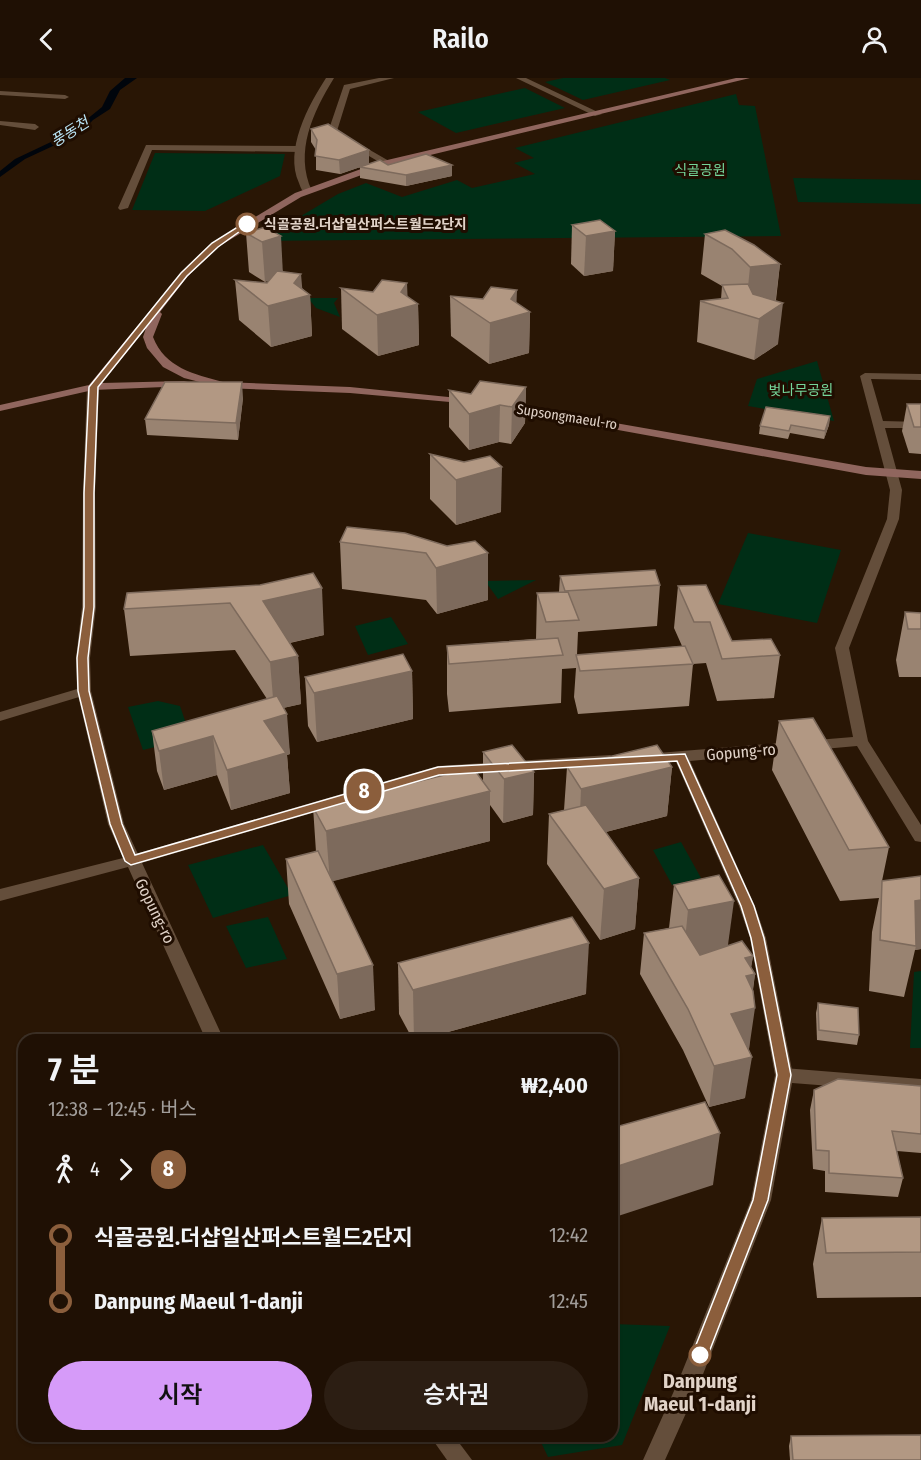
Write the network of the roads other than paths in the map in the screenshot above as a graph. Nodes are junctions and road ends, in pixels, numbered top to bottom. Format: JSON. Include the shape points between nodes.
{"nodes":[{"id":1,"x":330,"y":78,"type":"edge"},
{"id":2,"x":390,"y":78,"type":"edge"},
{"id":3,"x":520,"y":78,"type":"edge"},
{"id":4,"x":746,"y":78,"type":"edge"},
{"id":5,"x":0,"y":93,"type":"edge"},
{"id":6,"x":19,"y":95,"type":"junction"},
{"id":7,"x":64,"y":97,"type":"dead end"},
{"id":8,"x":0,"y":102,"type":"edge"},
{"id":9,"x":598,"y":114,"type":"junction"},
{"id":10,"x":0,"y":123,"type":"edge"},
{"id":11,"x":35,"y":127,"type":"dead end"},
{"id":12,"x":301,"y":149,"type":"junction"},
{"id":13,"x":386,"y":163,"type":"junction"},
{"id":14,"x":307,"y":191,"type":"junction"},
{"id":15,"x":123,"y":207,"type":"dead end"},
{"id":16,"x":162,"y":301,"type":"junction"},
{"id":17,"x":921,"y":377,"type":"edge"},
{"id":18,"x":223,"y":385,"type":"junction"},
{"id":19,"x":93,"y":387,"type":"junction"},
{"id":20,"x":0,"y":408,"type":"edge"},
{"id":21,"x":877,"y":424,"type":"junction"},
{"id":22,"x":921,"y":425,"type":"edge"},
{"id":23,"x":893,"y":473,"type":"junction"},
{"id":24,"x":921,"y":475,"type":"edge"},
{"id":25,"x":84,"y":691,"type":"junction"},
{"id":26,"x":0,"y":717,"type":"edge"},
{"id":27,"x":861,"y":741,"type":"junction"},
{"id":28,"x":681,"y":757,"type":"junction"},
{"id":29,"x":921,"y":837,"type":"edge"},
{"id":30,"x":131,"y":861,"type":"junction"},
{"id":31,"x":0,"y":895,"type":"edge"},
{"id":32,"x":212,"y":1034,"type":"edge"},
{"id":33,"x":784,"y":1075,"type":"junction"},
{"id":34,"x":921,"y":1086,"type":"edge"},
{"id":35,"x":446,"y":1442,"type":"edge"},
{"id":36,"x":461,"y":1460,"type":"edge"},
{"id":37,"x":654,"y":1460,"type":"edge"}],
"edges":[{"from":1,"to":12,"type":"street","via":[[309,120]]},
{"from":2,"to":13,"type":"street","via":[[346,87],[332,132]]},
{"from":3,"to":9,"type":"street"},
{"from":4,"to":9,"type":"main road"},
{"from":5,"to":6,"type":"street"},
{"from":6,"to":7,"type":"street"},
{"from":6,"to":8,"type":"street"},
{"from":9,"to":13,"type":"main road"},
{"from":10,"to":11,"type":"street"},
{"from":12,"to":14,"type":"street","via":[[298,172]]},
{"from":12,"to":15,"type":"street","via":[[149,147]]},
{"from":13,"to":14,"type":"main road"},
{"from":14,"to":16,"type":"main road","via":[[215,245]]},
{"from":16,"to":18,"type":"main road","via":[[148,337],[156,358],[181,374]]},
{"from":16,"to":19,"type":"main road"},
{"from":17,"to":21,"type":"street","via":[[865,376]]},
{"from":18,"to":19,"type":"main road","name":"Supsongmaeul-ro"},
{"from":18,"to":23,"type":"main road","name":"Supsongmaeul-ro","via":[[350,390],[489,405]]},
{"from":19,"to":20,"type":"main road","name":"Supsongmaeul-ro"},
{"from":19,"to":25,"type":"street","name":"Gopung-ro"},
{"from":21,"to":22,"type":"street"},
{"from":21,"to":23,"type":"street"},
{"from":23,"to":24,"type":"main road","name":"Supsongmaeul-ro"},
{"from":23,"to":27,"type":"street","via":[[893,519],[842,648]]},
{"from":25,"to":26,"type":"street"},
{"from":25,"to":30,"type":"street","name":"Gopung-ro","via":[[116,824]]},
{"from":27,"to":28,"type":"street","name":"Gopung-ro"},
{"from":27,"to":29,"type":"street"},
{"from":28,"to":30,"type":"street","via":[[438,771]]},
{"from":28,"to":33,"type":"street","name":"Gopung-ro","via":[[758,938]]},
{"from":30,"to":31,"type":"street"},
{"from":30,"to":32,"type":"street","name":"Gopung-ro"},
{"from":33,"to":34,"type":"street"},
{"from":33,"to":37,"type":"street","name":"Gopung-ro","via":[[761,1200]]},
{"from":35,"to":36,"type":"street"}]}
